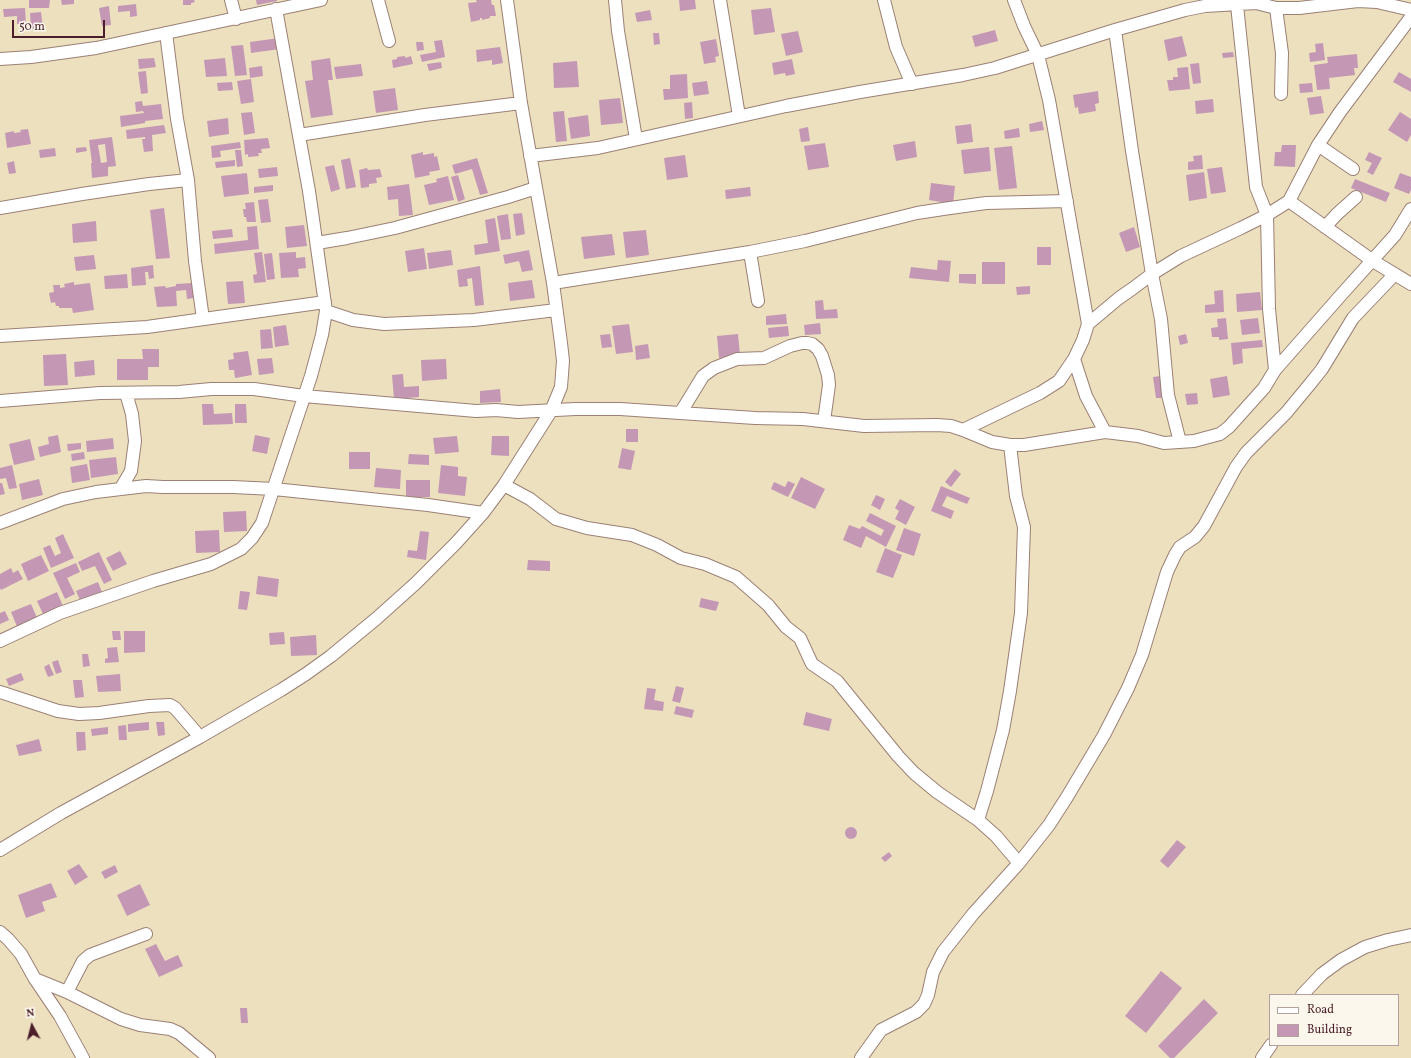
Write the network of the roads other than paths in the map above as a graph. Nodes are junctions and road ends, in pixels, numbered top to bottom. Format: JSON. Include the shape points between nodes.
{"nodes":[{"id":1,"x":232,"y":0,"type":"edge"},
{"id":2,"x":321,"y":0,"type":"edge"},
{"id":3,"x":378,"y":0,"type":"edge"},
{"id":4,"x":507,"y":0,"type":"edge"},
{"id":5,"x":615,"y":0,"type":"edge"},
{"id":6,"x":720,"y":0,"type":"edge"},
{"id":7,"x":884,"y":0,"type":"edge"},
{"id":8,"x":1014,"y":0,"type":"edge"},
{"id":9,"x":1358,"y":0,"type":"edge"},
{"id":10,"x":1256,"y":2,"type":"edge"},
{"id":11,"x":1237,"y":5,"type":"junction"},
{"id":12,"x":1276,"y":8,"type":"junction"},
{"id":13,"x":276,"y":9,"type":"junction"},
{"id":14,"x":1411,"y":10,"type":"edge"},
{"id":15,"x":1411,"y":16,"type":"edge"},
{"id":16,"x":236,"y":19,"type":"junction"},
{"id":17,"x":1115,"y":30,"type":"junction"},
{"id":18,"x":166,"y":33,"type":"junction"},
{"id":19,"x":389,"y":42,"type":"dead end"},
{"id":20,"x":1038,"y":56,"type":"junction"},
{"id":21,"x":0,"y":59,"type":"edge"},
{"id":22,"x":912,"y":84,"type":"junction"},
{"id":23,"x":1281,"y":94,"type":"dead end"},
{"id":24,"x":521,"y":103,"type":"junction"},
{"id":25,"x":739,"y":116,"type":"junction"},
{"id":26,"x":298,"y":135,"type":"junction"},
{"id":27,"x":636,"y":139,"type":"junction"},
{"id":28,"x":1318,"y":145,"type":"junction"},
{"id":29,"x":530,"y":156,"type":"junction"},
{"id":30,"x":1353,"y":169,"type":"dead end"},
{"id":31,"x":188,"y":180,"type":"junction"},
{"id":32,"x":536,"y":188,"type":"junction"},
{"id":33,"x":1356,"y":197,"type":"dead end"},
{"id":34,"x":1067,"y":201,"type":"junction"},
{"id":35,"x":1289,"y":201,"type":"junction"},
{"id":36,"x":0,"y":208,"type":"edge"},
{"id":37,"x":1411,"y":209,"type":"edge"},
{"id":38,"x":1267,"y":215,"type":"junction"},
{"id":39,"x":1325,"y":227,"type":"junction"},
{"id":40,"x":317,"y":243,"type":"junction"},
{"id":41,"x":750,"y":252,"type":"junction"},
{"id":42,"x":1373,"y":261,"type":"junction"},
{"id":43,"x":1152,"y":274,"type":"junction"},
{"id":44,"x":1395,"y":274,"type":"junction"},
{"id":45,"x":553,"y":283,"type":"junction"},
{"id":46,"x":1411,"y":284,"type":"edge"},
{"id":47,"x":758,"y":301,"type":"dead end"},
{"id":48,"x":326,"y":306,"type":"junction"},
{"id":49,"x":556,"y":310,"type":"junction"},
{"id":50,"x":203,"y":319,"type":"junction"},
{"id":51,"x":1088,"y":324,"type":"junction"},
{"id":52,"x":0,"y":336,"type":"edge"},
{"id":53,"x":1074,"y":359,"type":"junction"},
{"id":54,"x":1275,"y":370,"type":"junction"},
{"id":55,"x":126,"y":393,"type":"junction"},
{"id":56,"x":304,"y":396,"type":"junction"},
{"id":57,"x":0,"y":401,"type":"edge"},
{"id":58,"x":551,"y":411,"type":"junction"},
{"id":59,"x":681,"y":412,"type":"junction"},
{"id":60,"x":824,"y":421,"type":"junction"},
{"id":61,"x":963,"y":430,"type":"junction"},
{"id":62,"x":1105,"y":432,"type":"junction"},
{"id":63,"x":1180,"y":442,"type":"junction"},
{"id":64,"x":1010,"y":445,"type":"junction"},
{"id":65,"x":504,"y":485,"type":"junction"},
{"id":66,"x":121,"y":488,"type":"junction"},
{"id":67,"x":274,"y":489,"type":"junction"},
{"id":68,"x":483,"y":513,"type":"junction"},
{"id":69,"x":0,"y":523,"type":"edge"},
{"id":70,"x":0,"y":641,"type":"edge"},
{"id":71,"x":0,"y":692,"type":"edge"},
{"id":72,"x":200,"y":737,"type":"junction"},
{"id":73,"x":978,"y":820,"type":"junction"},
{"id":74,"x":0,"y":850,"type":"edge"},
{"id":75,"x":1019,"y":863,"type":"junction"},
{"id":76,"x":0,"y":932,"type":"edge"},
{"id":77,"x":146,"y":934,"type":"dead end"},
{"id":78,"x":1411,"y":935,"type":"edge"},
{"id":79,"x":35,"y":979,"type":"junction"},
{"id":80,"x":67,"y":992,"type":"junction"},
{"id":81,"x":1303,"y":994,"type":"edge"},
{"id":82,"x":1270,"y":1046,"type":"edge"},
{"id":83,"x":83,"y":1058,"type":"edge"},
{"id":84,"x":209,"y":1058,"type":"edge"},
{"id":85,"x":860,"y":1058,"type":"edge"},
{"id":86,"x":1262,"y":1058,"type":"edge"}],
"edges":[{"from":1,"to":16,"type":"street"},
{"from":2,"to":13,"type":"street"},
{"from":3,"to":19,"type":"street"},
{"from":4,"to":24,"type":"street"},
{"from":5,"to":27,"type":"street"},
{"from":6,"to":25,"type":"street"},
{"from":7,"to":22,"type":"street","via":[[896,47]]},
{"from":8,"to":20,"type":"street"},
{"from":9,"to":12,"type":"street","via":[[1299,8]]},
{"from":9,"to":14,"type":"street"},
{"from":10,"to":11,"type":"street"},
{"from":10,"to":12,"type":"street"},
{"from":11,"to":17,"type":"street","via":[[1205,6],[1185,10]]},
{"from":11,"to":38,"type":"street","via":[[1256,187]]},
{"from":12,"to":23,"type":"street","via":[[1282,53]]},
{"from":13,"to":16,"type":"street"},
{"from":13,"to":26,"type":"street"},
{"from":15,"to":28,"type":"street"},
{"from":16,"to":18,"type":"street"},
{"from":17,"to":20,"type":"street"},
{"from":17,"to":43,"type":"street"},
{"from":18,"to":21,"type":"street","via":[[96,48]]},
{"from":18,"to":31,"type":"street"},
{"from":20,"to":22,"type":"street","via":[[995,68]]},
{"from":20,"to":34,"type":"street","via":[[1049,100]]},
{"from":22,"to":25,"type":"street","via":[[836,96]]},
{"from":24,"to":26,"type":"street"},
{"from":24,"to":29,"type":"street"},
{"from":25,"to":27,"type":"street"},
{"from":26,"to":40,"type":"street"},
{"from":27,"to":29,"type":"street","via":[[598,148]]},
{"from":28,"to":30,"type":"street"},
{"from":28,"to":35,"type":"street"},
{"from":29,"to":32,"type":"street"},
{"from":31,"to":36,"type":"street"},
{"from":31,"to":50,"type":"street"},
{"from":32,"to":40,"type":"street","via":[[395,228]]},
{"from":32,"to":45,"type":"street"},
{"from":33,"to":39,"type":"street"},
{"from":34,"to":41,"type":"street","via":[[999,202],[917,213]]},
{"from":34,"to":51,"type":"street"},
{"from":35,"to":38,"type":"street"},
{"from":35,"to":39,"type":"street"},
{"from":37,"to":42,"type":"street","via":[[1395,235]]},
{"from":38,"to":43,"type":"street","via":[[1181,256]]},
{"from":38,"to":54,"type":"street","via":[[1268,293]]},
{"from":39,"to":42,"type":"street"},
{"from":40,"to":48,"type":"street"},
{"from":41,"to":45,"type":"street"},
{"from":41,"to":47,"type":"street"},
{"from":42,"to":44,"type":"street"},
{"from":42,"to":54,"type":"street"},
{"from":43,"to":51,"type":"street"},
{"from":43,"to":63,"type":"street","via":[[1161,319],[1168,395]]},
{"from":44,"to":46,"type":"street"},
{"from":44,"to":75,"type":"street","via":[[1354,318],[1322,369],[1286,413],[1246,453],[1201,530],[1180,547],[1167,572],[1142,655],[1128,688],[1104,735],[1067,797]]},
{"from":45,"to":49,"type":"street"},
{"from":48,"to":49,"type":"street","via":[[353,320],[384,324],[474,320]]},
{"from":48,"to":50,"type":"street"},
{"from":48,"to":56,"type":"street","via":[[322,335]]},
{"from":49,"to":58,"type":"street","via":[[563,375]]},
{"from":50,"to":52,"type":"street","via":[[147,327]]},
{"from":51,"to":53,"type":"street"},
{"from":53,"to":61,"type":"street","via":[[1059,381]]},
{"from":53,"to":62,"type":"street","via":[[1086,396]]},
{"from":54,"to":63,"type":"street","via":[[1264,388],[1220,434]]},
{"from":55,"to":56,"type":"street","via":[[254,389]]},
{"from":55,"to":57,"type":"street"},
{"from":55,"to":66,"type":"street","via":[[132,414],[134,441],[131,471]]},
{"from":56,"to":58,"type":"street","via":[[476,411]]},
{"from":56,"to":67,"type":"street"},
{"from":58,"to":59,"type":"street","via":[[614,409]]},
{"from":58,"to":65,"type":"street"},
{"from":59,"to":60,"type":"street"},
{"from":59,"to":60,"type":"street","via":[[703,376],[714,368],[737,359],[764,358],[790,346],[807,343],[818,349],[828,375]]},
{"from":60,"to":61,"type":"street","via":[[876,426],[937,425]]},
{"from":61,"to":64,"type":"street","via":[[992,442]]},
{"from":62,"to":63,"type":"street","via":[[1138,436],[1164,443]]},
{"from":62,"to":64,"type":"street"},
{"from":64,"to":73,"type":"street","via":[[1016,496],[1024,527],[1021,613],[1002,730]]},
{"from":65,"to":68,"type":"street"},
{"from":65,"to":73,"type":"street","via":[[530,499],[556,519],[587,528],[632,535],[680,558],[705,564],[736,577],[800,638],[812,664],[837,681],[903,762],[937,792]]},
{"from":66,"to":67,"type":"street","via":[[146,486]]},
{"from":66,"to":69,"type":"street","via":[[63,499]]},
{"from":67,"to":68,"type":"street"},
{"from":67,"to":70,"type":"street","via":[[262,523],[252,538],[241,549],[227,557],[60,613]]},
{"from":68,"to":72,"type":"street","via":[[410,589],[331,656],[281,690]]},
{"from":71,"to":72,"type":"street","via":[[58,711],[79,714],[170,705]]},
{"from":72,"to":74,"type":"street","via":[[61,813]]},
{"from":73,"to":75,"type":"street"},
{"from":75,"to":85,"type":"street","via":[[943,952],[933,972],[924,1004],[916,1012],[881,1030]]},
{"from":76,"to":79,"type":"street","via":[[21,954]]},
{"from":77,"to":80,"type":"street","via":[[90,955],[83,961]]},
{"from":78,"to":81,"type":"street","via":[[1365,947],[1340,960]]},
{"from":79,"to":80,"type":"street"},
{"from":79,"to":83,"type":"street","via":[[60,1016]]},
{"from":80,"to":84,"type":"street","via":[[121,1019],[179,1033]]},
{"from":82,"to":86,"type":"street"}]}
